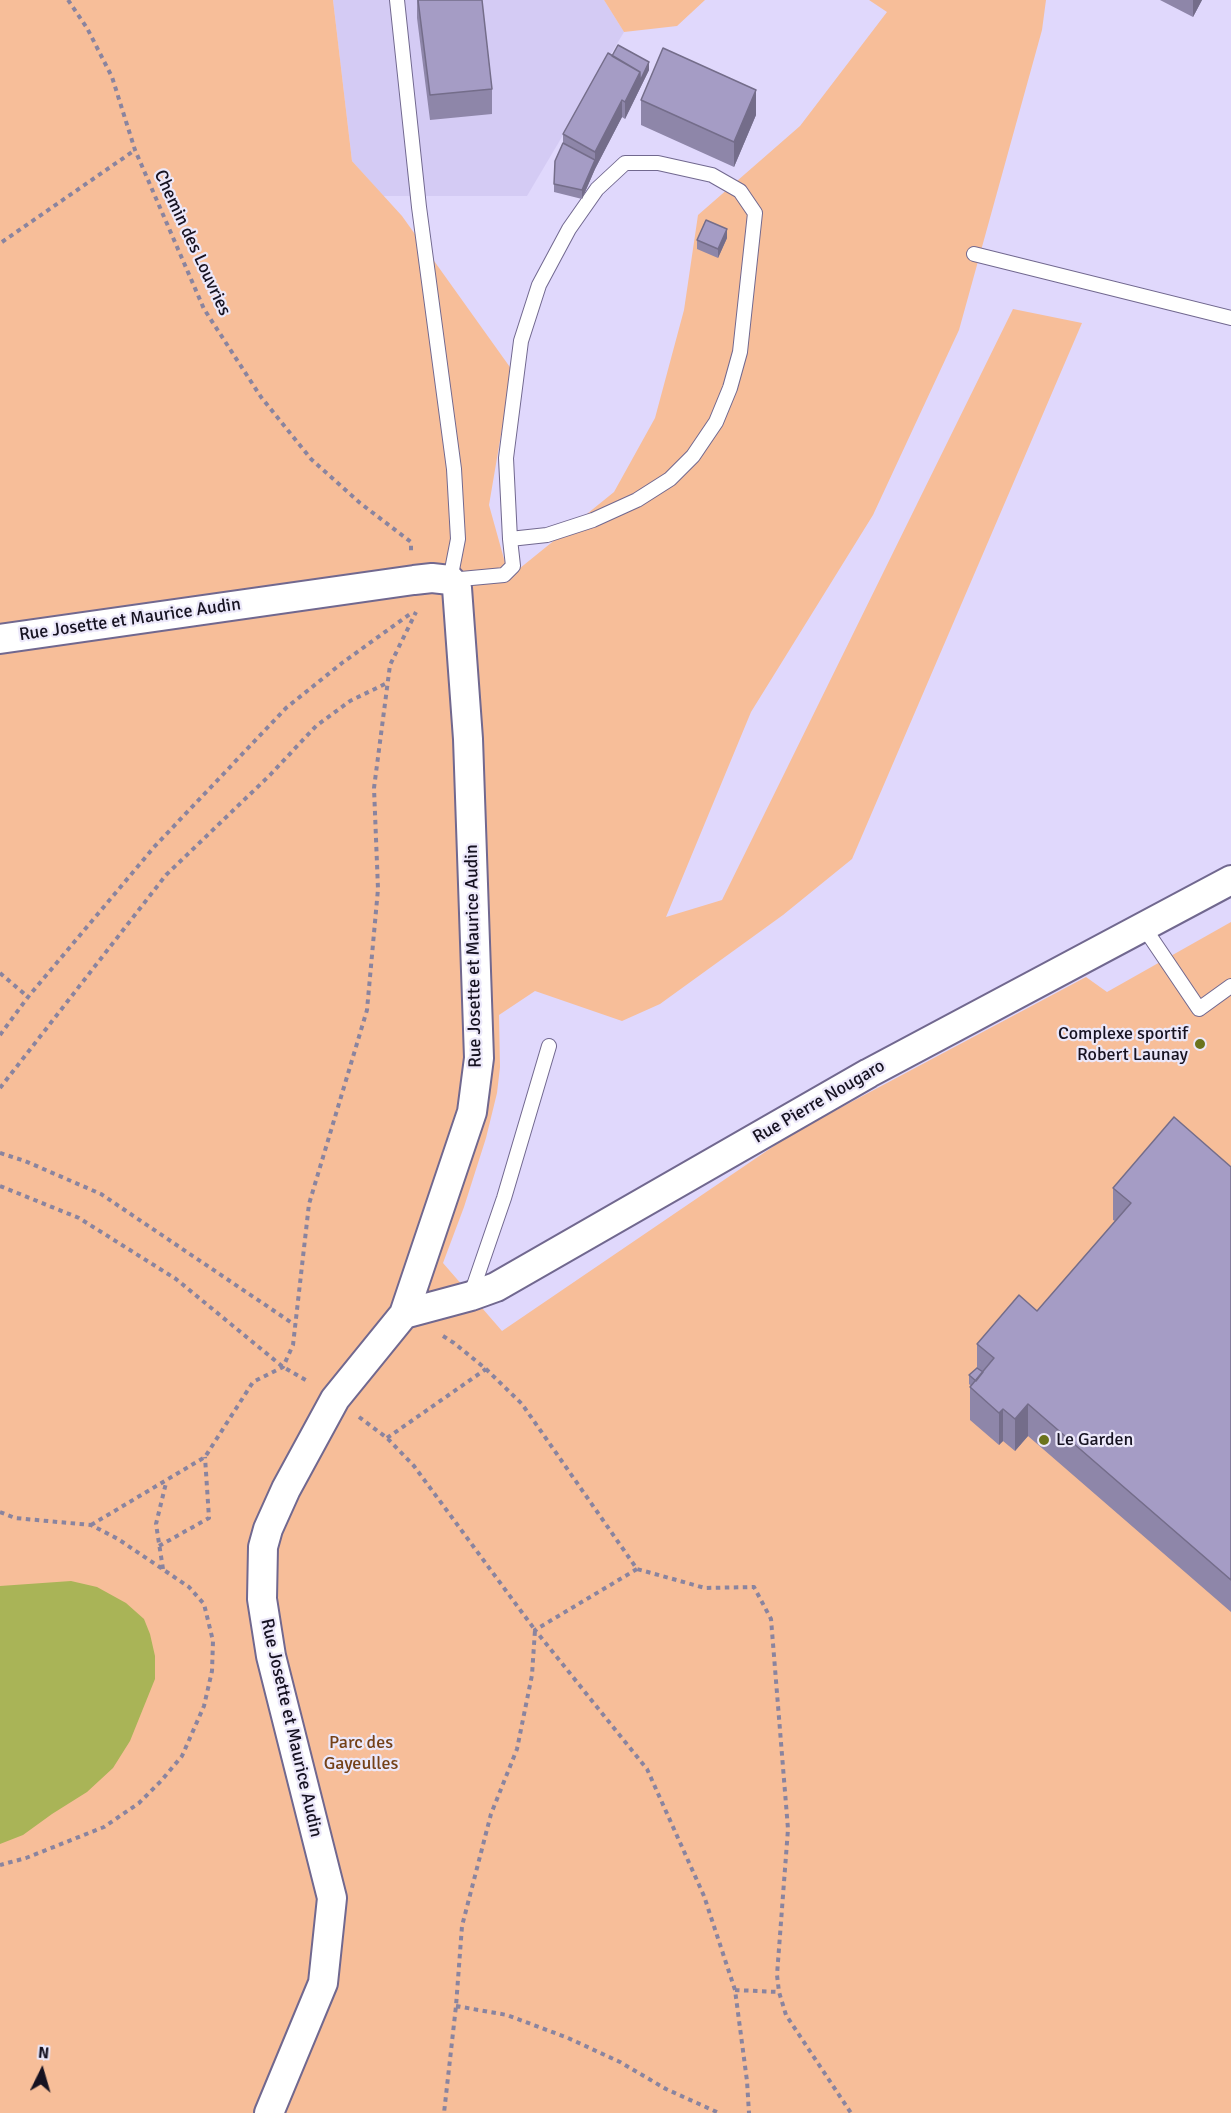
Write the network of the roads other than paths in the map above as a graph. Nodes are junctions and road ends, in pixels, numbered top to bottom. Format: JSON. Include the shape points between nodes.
{"nodes":[{"id":1,"x":397,"y":0,"type":"edge"},
{"id":2,"x":974,"y":254,"type":"dead end"},
{"id":3,"x":1231,"y":318,"type":"edge"},
{"id":4,"x":510,"y":539,"type":"junction"},
{"id":5,"x":450,"y":580,"type":"junction"},
{"id":6,"x":0,"y":639,"type":"edge"},
{"id":7,"x":1231,"y":880,"type":"edge"},
{"id":8,"x":1143,"y":926,"type":"junction"},
{"id":9,"x":1231,"y":986,"type":"edge"},
{"id":10,"x":549,"y":1046,"type":"dead end"},
{"id":11,"x":471,"y":1296,"type":"junction"},
{"id":12,"x":404,"y":1314,"type":"junction"},
{"id":13,"x":269,"y":2113,"type":"edge"}],
"edges":[{"from":1,"to":5,"type":"lane","via":[[420,218],[454,469],[458,539]]},
{"from":2,"to":3,"type":"lane"},
{"from":4,"to":4,"type":"lane","via":[[547,535],[637,500],[670,479],[693,456],[716,422],[740,352],[753,237],[755,213],[740,191],[712,175],[658,163],[625,163],[597,189],[568,229],[539,285],[521,341],[506,458]]},
{"from":4,"to":5,"type":"lane","via":[[513,566],[504,575]]},
{"from":5,"to":6,"type":"street","name":"Rue Josette et Maurice Audin","via":[[414,580]]},
{"from":5,"to":12,"type":"street","name":"Rue Josette et Maurice Audin","via":[[457,588],[468,740],[479,1058],[472,1113]]},
{"from":7,"to":8,"type":"street","name":"Rue Pierre Nougaro"},
{"from":8,"to":9,"type":"lane","via":[[1199,1009]]},
{"from":8,"to":11,"type":"street","name":"Rue Pierre Nougaro","via":[[869,1072],[496,1287]]},
{"from":10,"to":11,"type":"lane"},
{"from":11,"to":12,"type":"street","name":"Rue Pierre Nougaro"},
{"from":12,"to":13,"type":"street","name":"Rue Josette et Maurice Audin","via":[[335,1399],[286,1489],[263,1547],[262,1599],[271,1656],[332,1898],[323,1983]]}]}
